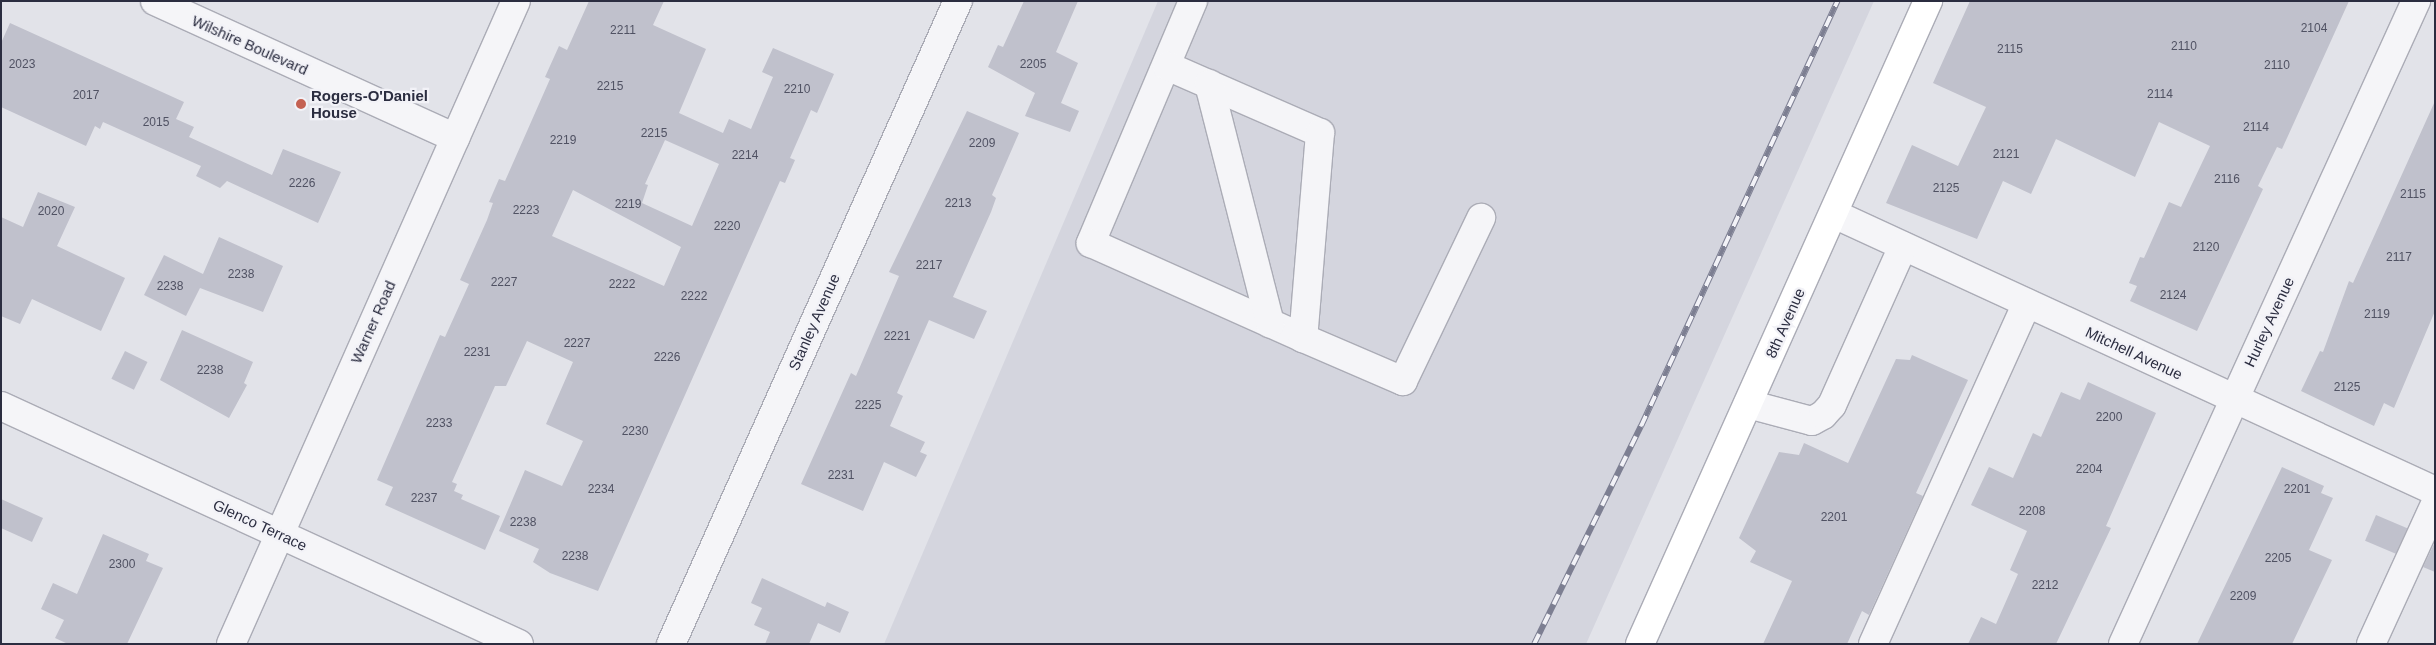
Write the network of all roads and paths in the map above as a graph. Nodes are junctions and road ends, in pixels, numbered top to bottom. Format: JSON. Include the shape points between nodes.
{"nodes":[{"id":1,"x":155,"y":1,"type":"edge"},
{"id":2,"x":516,"y":1,"type":"edge"},
{"id":3,"x":958,"y":1,"type":"edge"},
{"id":4,"x":1194,"y":1,"type":"edge"},
{"id":5,"x":1928,"y":1,"type":"edge"},
{"id":6,"x":2416,"y":1,"type":"edge"},
{"id":7,"x":1167,"y":66,"type":"junction"},
{"id":8,"x":1209,"y":84,"type":"junction"},
{"id":9,"x":455,"y":138,"type":"junction"},
{"id":10,"x":1834,"y":214,"type":"junction"},
{"id":11,"x":1481,"y":218,"type":"dead end"},
{"id":12,"x":1904,"y":246,"type":"junction"},
{"id":13,"x":2027,"y":303,"type":"junction"},
{"id":14,"x":1270,"y":323,"type":"junction"},
{"id":15,"x":1303,"y":338,"type":"junction"},
{"id":16,"x":2234,"y":399,"type":"junction"},
{"id":17,"x":1748,"y":404,"type":"junction"},
{"id":18,"x":1,"y":406,"type":"edge"},
{"id":19,"x":2435,"y":491,"type":"edge"},
{"id":20,"x":2435,"y":504,"type":"edge"},
{"id":21,"x":280,"y":534,"type":"junction"},
{"id":22,"x":231,"y":644,"type":"edge"},
{"id":23,"x":519,"y":644,"type":"edge"},
{"id":24,"x":670,"y":644,"type":"edge"},
{"id":25,"x":1640,"y":644,"type":"edge"},
{"id":26,"x":1873,"y":644,"type":"edge"},
{"id":27,"x":2123,"y":644,"type":"edge"},
{"id":28,"x":2371,"y":644,"type":"edge"}],
"edges":[{"from":1,"to":9,"type":"street","name":"Wilshire Boulevard"},
{"from":2,"to":9,"type":"street","name":"Warner Road"},
{"from":3,"to":24,"type":"street","name":"Stanley Avenue"},
{"from":4,"to":7,"type":"street"},
{"from":5,"to":10,"type":"main road","name":"8th Avenue"},
{"from":6,"to":16,"type":"street","name":"Hurley Avenue"},
{"from":7,"to":8,"type":"street"},
{"from":7,"to":14,"type":"street","via":[[1091,243]]},
{"from":8,"to":14,"type":"street"},
{"from":8,"to":15,"type":"street","via":[[1320,133]]},
{"from":9,"to":21,"type":"street","name":"Warner Road"},
{"from":10,"to":12,"type":"street","name":"Mitchell Avenue"},
{"from":10,"to":17,"type":"main road","name":"8th Avenue"},
{"from":11,"to":15,"type":"street","via":[[1404,382]]},
{"from":12,"to":13,"type":"street","name":"Mitchell Avenue"},
{"from":12,"to":17,"type":"street","via":[[1832,405],[1823,415],[1812,421]]},
{"from":13,"to":16,"type":"street","name":"Mitchell Avenue"},
{"from":13,"to":26,"type":"street"},
{"from":14,"to":15,"type":"street"},
{"from":16,"to":19,"type":"street","name":"Mitchell Avenue"},
{"from":16,"to":27,"type":"street","name":"Hurley Avenue"},
{"from":17,"to":25,"type":"main road","name":"8th Avenue"},
{"from":18,"to":21,"type":"street","name":"Glenco Terrace"},
{"from":20,"to":28,"type":"street"},
{"from":21,"to":22,"type":"street","name":"Warner Road"},
{"from":21,"to":23,"type":"street","name":"Glenco Terrace"}]}
